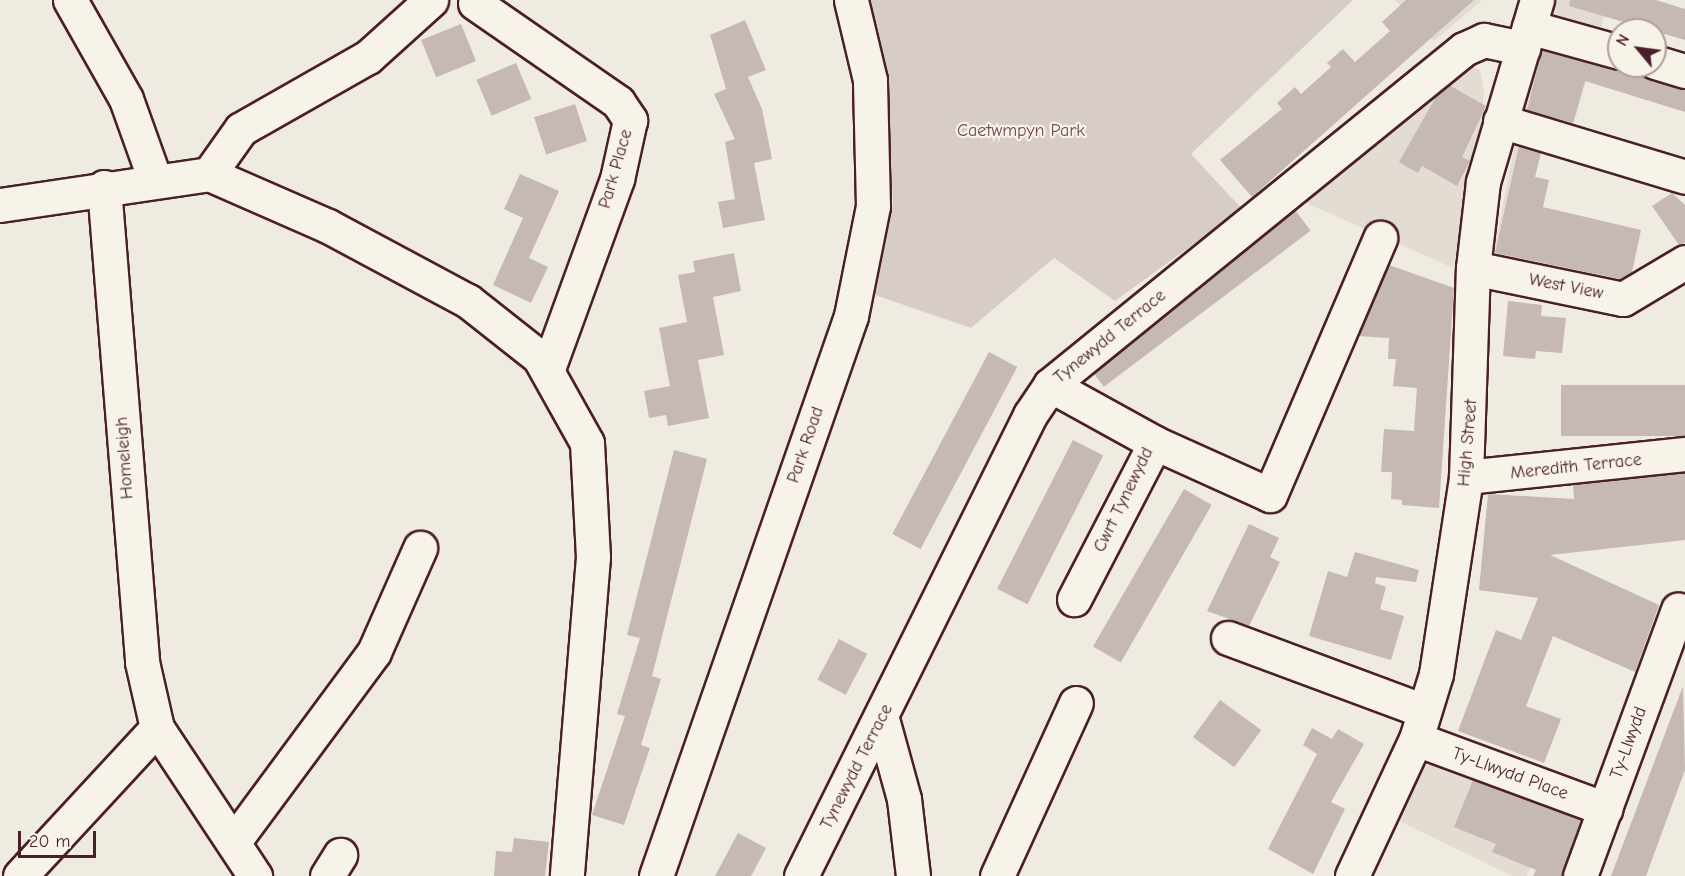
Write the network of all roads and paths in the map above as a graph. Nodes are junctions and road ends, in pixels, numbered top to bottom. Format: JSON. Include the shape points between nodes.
{"nodes":[{"id":1,"x":70,"y":0,"type":"edge"},
{"id":2,"x":431,"y":0,"type":"edge"},
{"id":3,"x":851,"y":0,"type":"edge"},
{"id":4,"x":475,"y":3,"type":"dead end"},
{"id":5,"x":1530,"y":25,"type":"edge"},
{"id":6,"x":1607,"y":48,"type":"edge"},
{"id":7,"x":1667,"y":65,"type":"edge"},
{"id":8,"x":1685,"y":70,"type":"edge"},
{"id":9,"x":1500,"y":121,"type":"junction"},
{"id":10,"x":209,"y":174,"type":"junction"},
{"id":11,"x":1685,"y":177,"type":"edge"},
{"id":12,"x":155,"y":180,"type":"junction"},
{"id":13,"x":104,"y":187,"type":"junction"},
{"id":14,"x":0,"y":205,"type":"edge"},
{"id":15,"x":1380,"y":238,"type":"dead end"},
{"id":16,"x":1685,"y":262,"type":"edge"},
{"id":17,"x":1473,"y":268,"type":"junction"},
{"id":18,"x":548,"y":369,"type":"junction"},
{"id":19,"x":1050,"y":385,"type":"junction"},
{"id":20,"x":1155,"y":443,"type":"junction"},
{"id":21,"x":1685,"y":454,"type":"edge"},
{"id":22,"x":1466,"y":477,"type":"junction"},
{"id":23,"x":420,"y":548,"type":"dead end"},
{"id":24,"x":1074,"y":599,"type":"dead end"},
{"id":25,"x":1678,"y":609,"type":"dead end"},
{"id":26,"x":1228,"y":638,"type":"dead end"},
{"id":27,"x":1076,"y":703,"type":"dead end"},
{"id":28,"x":882,"y":719,"type":"junction"},
{"id":29,"x":1420,"y":725,"type":"junction"},
{"id":30,"x":157,"y":728,"type":"junction"},
{"id":31,"x":1605,"y":809,"type":"junction"},
{"id":32,"x":235,"y":840,"type":"junction"},
{"id":33,"x":20,"y":876,"type":"edge"},
{"id":34,"x":255,"y":876,"type":"edge"},
{"id":35,"x":567,"y":876,"type":"edge"},
{"id":36,"x":656,"y":876,"type":"edge"},
{"id":37,"x":801,"y":876,"type":"edge"},
{"id":38,"x":913,"y":876,"type":"edge"},
{"id":39,"x":997,"y":876,"type":"edge"},
{"id":40,"x":1352,"y":876,"type":"edge"},
{"id":41,"x":1580,"y":876,"type":"edge"}],
"edges":[{"from":1,"to":12,"type":"street","via":[[126,99]]},
{"from":2,"to":10,"type":"street","via":[[368,57],[241,129]]},
{"from":3,"to":36,"type":"street","name":"Park Road","via":[[870,80],[873,206],[851,316]]},
{"from":4,"to":18,"type":"street","name":"Park Place","via":[[618,102],[630,120],[617,179]]},
{"from":5,"to":6,"type":"street","name":"Tynewydd Terrace"},
{"from":5,"to":9,"type":"street","name":"High Street"},
{"from":5,"to":19,"type":"street","name":"Tynewydd Terrace","via":[[1464,49]]},
{"from":7,"to":8,"type":"street"},
{"from":9,"to":11,"type":"street"},
{"from":9,"to":17,"type":"street","name":"High Street","via":[[1483,182]]},
{"from":10,"to":12,"type":"street"},
{"from":10,"to":18,"type":"street","via":[[328,226],[468,301]]},
{"from":12,"to":13,"type":"street"},
{"from":13,"to":14,"type":"street"},
{"from":13,"to":30,"type":"street","name":"Homeleigh","via":[[133,572],[142,662]]},
{"from":15,"to":20,"type":"street","via":[[1270,495]]},
{"from":16,"to":17,"type":"street","name":"West View","via":[[1623,299]]},
{"from":17,"to":22,"type":"street","name":"High Street"},
{"from":18,"to":35,"type":"street","via":[[586,443],[593,557]]},
{"from":19,"to":20,"type":"street","name":"Cwrt Tynewydd"},
{"from":19,"to":28,"type":"street","name":"Tynewydd Terrace","via":[[1030,415]]},
{"from":20,"to":24,"type":"street","name":"Cwrt Tynewydd"},
{"from":21,"to":22,"type":"street","name":"Meredith Terrace"},
{"from":22,"to":29,"type":"street","name":"High Street","via":[[1436,674]]},
{"from":23,"to":32,"type":"street","via":[[374,652]]},
{"from":25,"to":31,"type":"street","name":"Ty-Llwydd"},
{"from":26,"to":29,"type":"street","name":"Ty-Llwydd Place"},
{"from":27,"to":39,"type":"street"},
{"from":28,"to":37,"type":"street","name":"Tynewydd Terrace"},
{"from":28,"to":38,"type":"street","via":[[904,799]]},
{"from":29,"to":31,"type":"street","name":"Ty-Llwydd Place"},
{"from":29,"to":40,"type":"street","name":"High Street"},
{"from":30,"to":32,"type":"street","name":"Homeleigh"},
{"from":30,"to":33,"type":"street"},
{"from":31,"to":41,"type":"street","name":"Ty-Llwydd"},
{"from":32,"to":34,"type":"street","name":"Homeleigh"}]}
